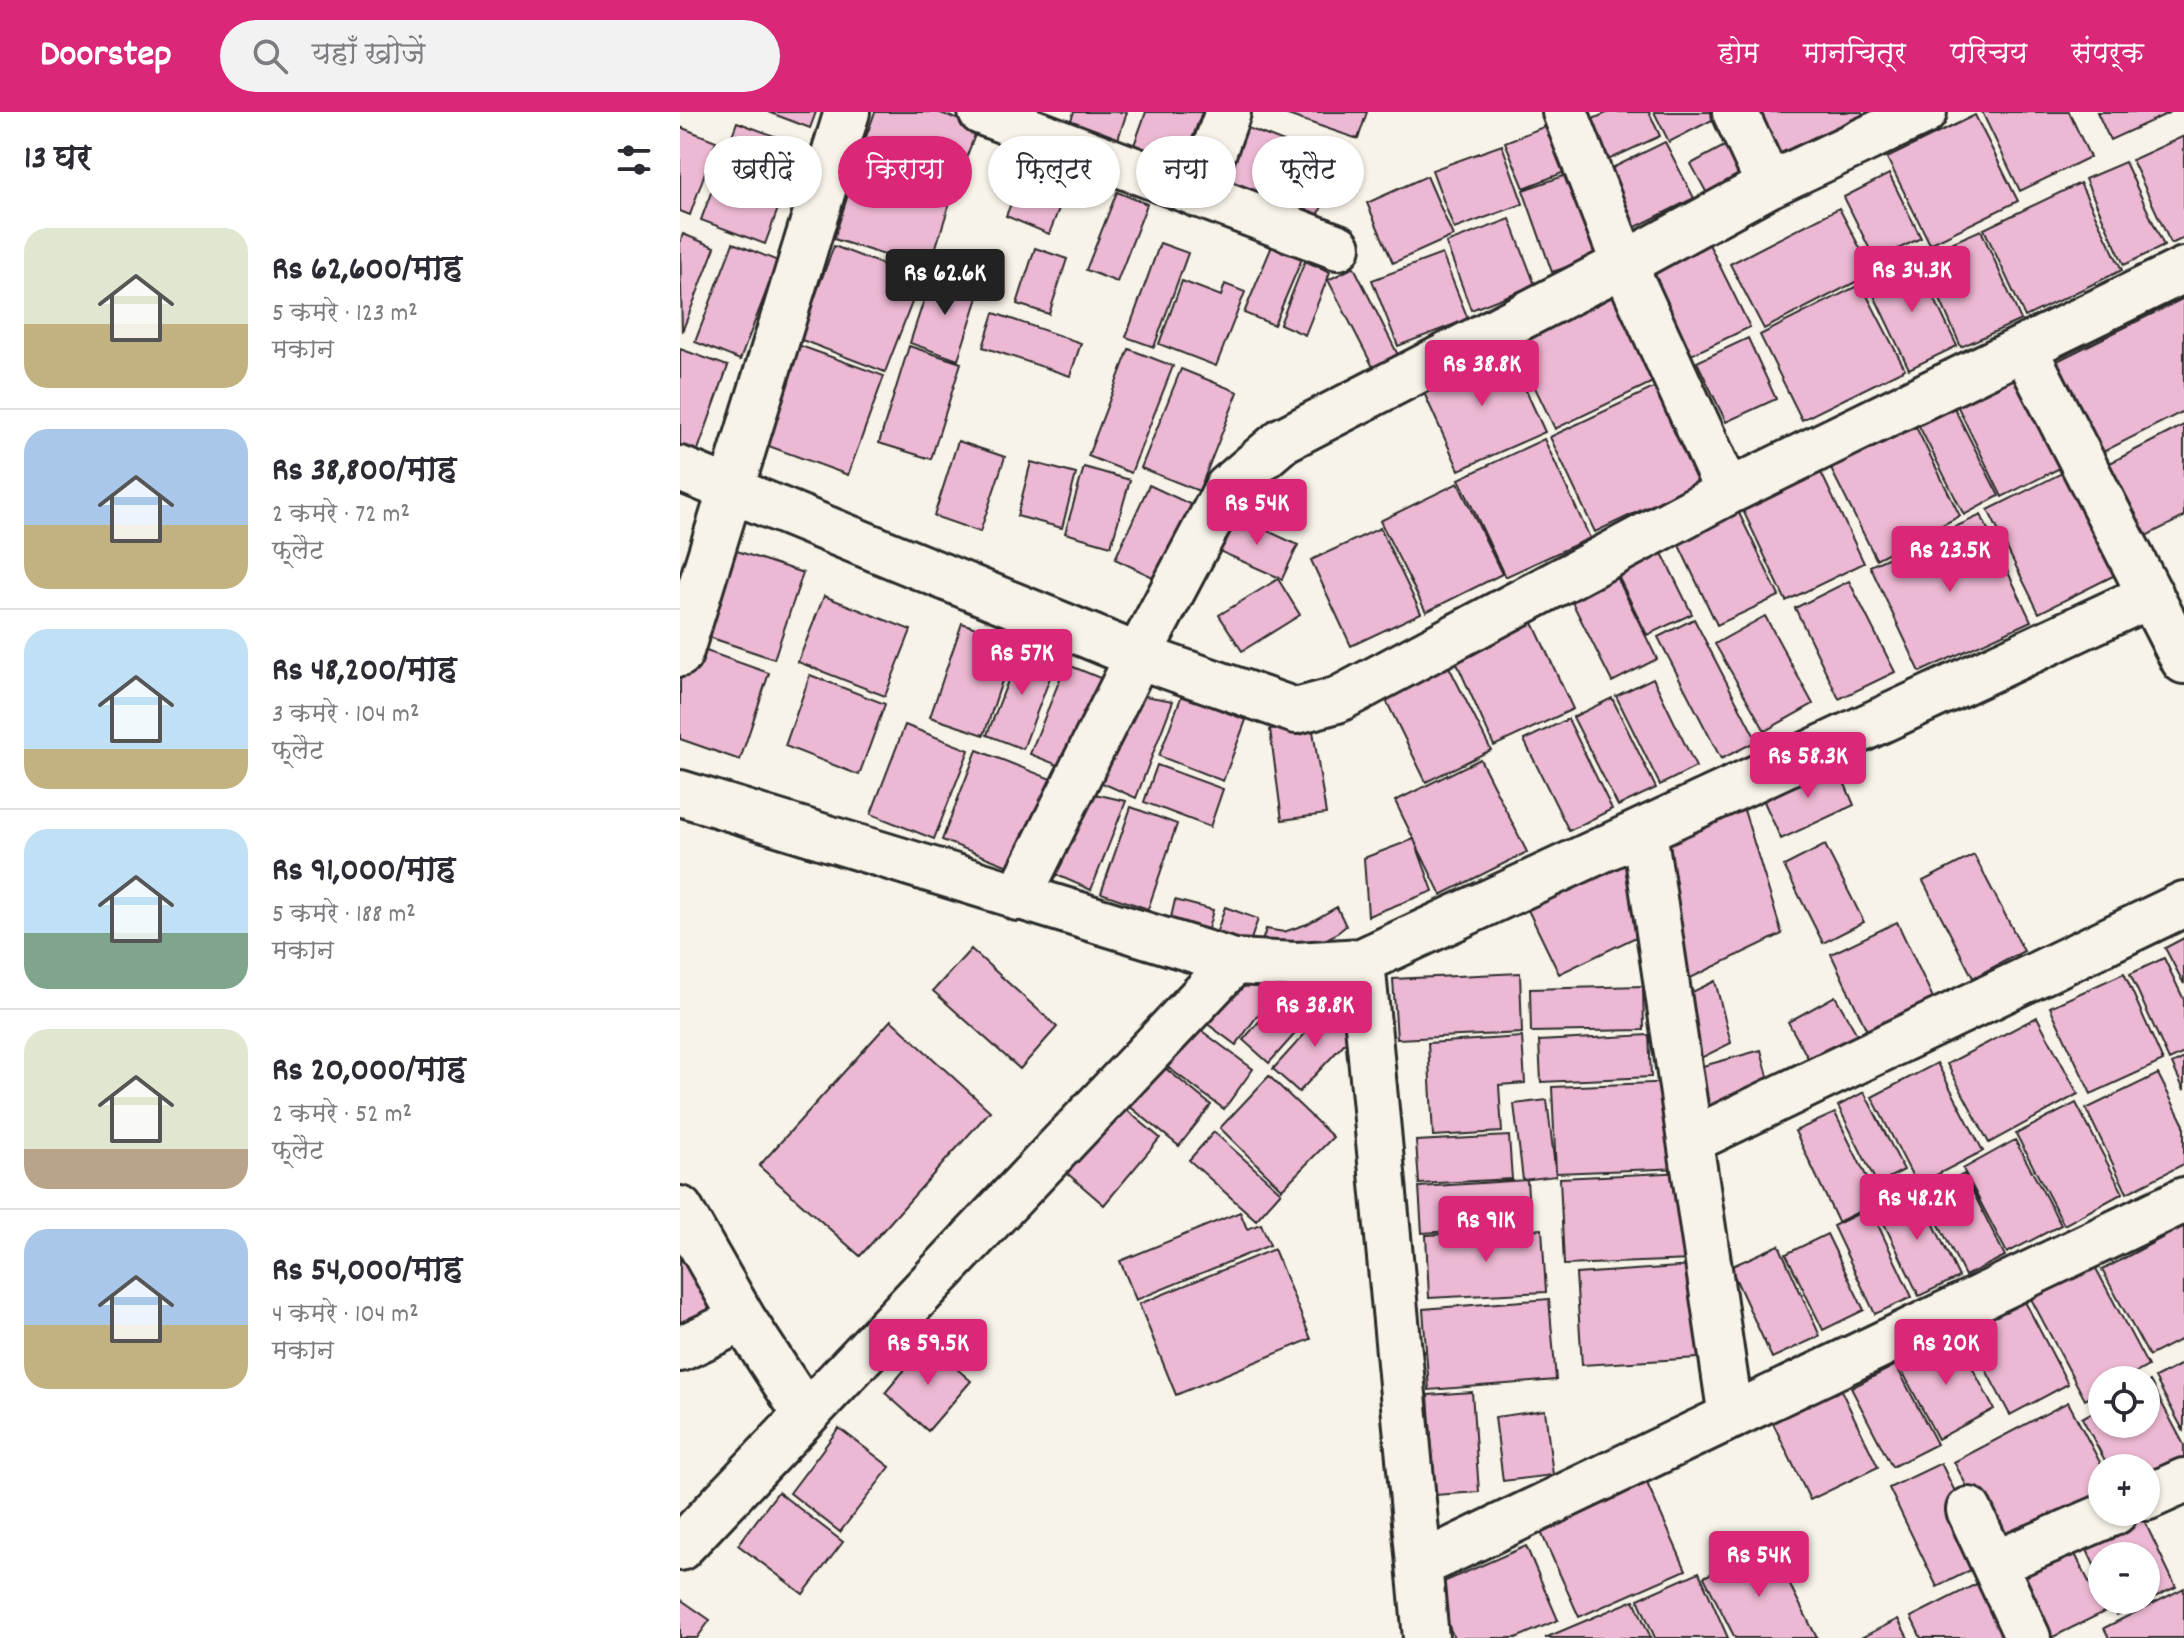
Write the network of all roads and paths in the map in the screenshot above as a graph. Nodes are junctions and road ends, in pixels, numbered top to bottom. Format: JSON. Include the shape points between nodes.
{"nodes":[{"id":1,"x":847,"y":112,"type":"edge"},
{"id":2,"x":981,"y":112,"type":"edge"},
{"id":3,"x":1228,"y":112,"type":"edge"},
{"id":4,"x":1565,"y":112,"type":"edge"},
{"id":5,"x":1735,"y":112,"type":"edge"},
{"id":6,"x":1924,"y":112,"type":"edge"},
{"id":7,"x":1219,"y":136,"type":"edge"},
{"id":8,"x":1136,"y":171,"type":"edge"},
{"id":9,"x":1769,"y":185,"type":"junction"},
{"id":10,"x":1233,"y":208,"type":"edge"},
{"id":11,"x":1338,"y":247,"type":"dead end"},
{"id":12,"x":1624,"y":264,"type":"junction"},
{"id":13,"x":2184,"y":270,"type":"edge"},
{"id":14,"x":2024,"y":348,"type":"junction"},
{"id":15,"x":680,"y":469,"type":"edge"},
{"id":16,"x":730,"y":490,"type":"junction"},
{"id":17,"x":1728,"y":492,"type":"junction"},
{"id":18,"x":2151,"y":595,"type":"junction"},
{"id":19,"x":680,"y":654,"type":"edge"},
{"id":20,"x":1138,"y":656,"type":"junction"},
{"id":21,"x":2184,"y":661,"type":"edge"},
{"id":22,"x":680,"y":793,"type":"edge"},
{"id":23,"x":1644,"y":831,"type":"junction"},
{"id":24,"x":1018,"y":898,"type":"junction"},
{"id":25,"x":2184,"y":904,"type":"edge"},
{"id":26,"x":1362,"y":961,"type":"junction"},
{"id":27,"x":1234,"y":962,"type":"junction"},
{"id":28,"x":1690,"y":1141,"type":"junction"},
{"id":29,"x":2184,"y":1200,"type":"edge"},
{"id":30,"x":680,"y":1209,"type":"edge"},
{"id":31,"x":743,"y":1319,"type":"junction"},
{"id":32,"x":680,"y":1349,"type":"edge"},
{"id":33,"x":806,"y":1415,"type":"junction"},
{"id":34,"x":1731,"y":1417,"type":"junction"},
{"id":35,"x":2184,"y":1481,"type":"edge"},
{"id":36,"x":2160,"y":1492,"type":"edge"},
{"id":37,"x":1969,"y":1510,"type":"dead end"},
{"id":38,"x":2088,"y":1524,"type":"edge"},
{"id":39,"x":680,"y":1548,"type":"edge"},
{"id":40,"x":1994,"y":1564,"type":"junction"},
{"id":41,"x":1420,"y":1565,"type":"junction"},
{"id":42,"x":1426,"y":1638,"type":"edge"},
{"id":43,"x":2028,"y":1638,"type":"edge"}],
"edges":[{"from":1,"to":16,"type":"street"},
{"from":2,"to":8,"type":"street"},
{"from":3,"to":7,"type":"street"},
{"from":4,"to":12,"type":"street"},
{"from":5,"to":9,"type":"street"},
{"from":6,"to":9,"type":"street"},
{"from":9,"to":12,"type":"street"},
{"from":10,"to":11,"type":"street"},
{"from":12,"to":17,"type":"street"},
{"from":12,"to":20,"type":"street","via":[[1283,440],[1227,488]]},
{"from":13,"to":14,"type":"street"},
{"from":14,"to":17,"type":"street"},
{"from":14,"to":18,"type":"street"},
{"from":15,"to":16,"type":"street"},
{"from":16,"to":19,"type":"street"},
{"from":16,"to":20,"type":"street"},
{"from":17,"to":20,"type":"street","via":[[1324,704],[1296,711]]},
{"from":18,"to":21,"type":"street"},
{"from":18,"to":23,"type":"street"},
{"from":20,"to":24,"type":"street"},
{"from":22,"to":24,"type":"street"},
{"from":23,"to":26,"type":"street"},
{"from":23,"to":28,"type":"street"},
{"from":24,"to":27,"type":"street"},
{"from":25,"to":28,"type":"street"},
{"from":26,"to":27,"type":"street"},
{"from":26,"to":41,"type":"street"},
{"from":27,"to":33,"type":"street"},
{"from":28,"to":34,"type":"street"},
{"from":29,"to":34,"type":"street"},
{"from":30,"to":31,"type":"street"},
{"from":31,"to":32,"type":"street"},
{"from":31,"to":33,"type":"street"},
{"from":33,"to":39,"type":"street"},
{"from":34,"to":41,"type":"street"},
{"from":35,"to":36,"type":"street"},
{"from":37,"to":40,"type":"street"},
{"from":38,"to":40,"type":"street"},
{"from":40,"to":43,"type":"street"},
{"from":41,"to":42,"type":"street"}]}
